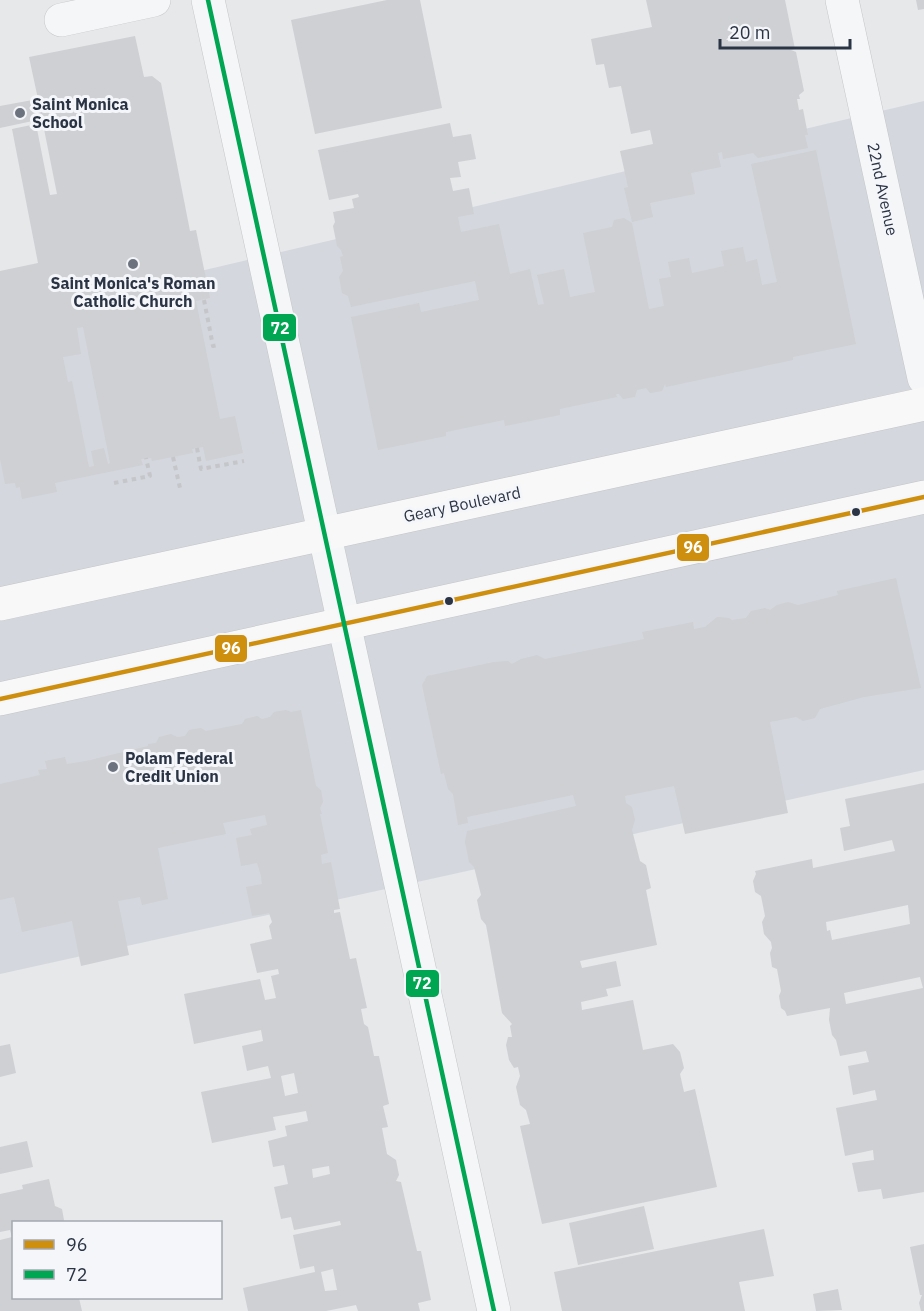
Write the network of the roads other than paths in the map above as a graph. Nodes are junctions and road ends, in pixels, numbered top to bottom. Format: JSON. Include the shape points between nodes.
{"nodes":[{"id":1,"x":154,"y":0,"type":"edge"},
{"id":2,"x":208,"y":0,"type":"edge"},
{"id":3,"x":842,"y":0,"type":"edge"},
{"id":4,"x":61,"y":20,"type":"dead end"},
{"id":5,"x":924,"y":378,"type":"edge"},
{"id":6,"x":924,"y":404,"type":"edge"},
{"id":7,"x":924,"y":497,"type":"edge"},
{"id":8,"x":325,"y":534,"type":"junction"},
{"id":9,"x":0,"y":604,"type":"edge"},
{"id":10,"x":344,"y":623,"type":"junction"},
{"id":11,"x":0,"y":699,"type":"edge"},
{"id":12,"x":494,"y":1311,"type":"edge"}],
"edges":[{"from":1,"to":4,"type":"street"},
{"from":2,"to":8,"type":"street"},
{"from":3,"to":5,"type":"street","name":"22nd Avenue"},
{"from":6,"to":8,"type":"main road","name":"Geary Boulevard"},
{"from":7,"to":10,"type":"main road"},
{"from":8,"to":9,"type":"main road","name":"Geary Boulevard"},
{"from":8,"to":10,"type":"street"},
{"from":10,"to":11,"type":"main road"},
{"from":10,"to":12,"type":"street"}]}
